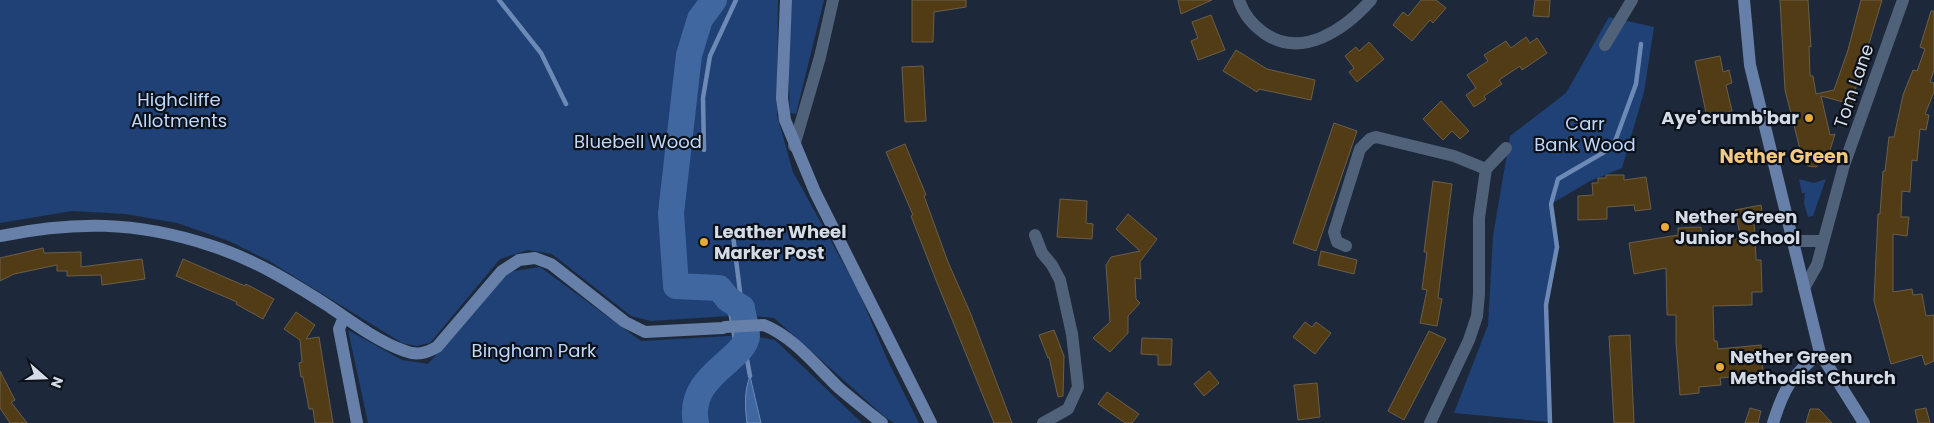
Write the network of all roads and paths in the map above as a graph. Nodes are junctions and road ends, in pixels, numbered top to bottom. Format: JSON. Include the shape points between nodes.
{"nodes":[{"id":1,"x":786,"y":0,"type":"edge"},
{"id":2,"x":833,"y":0,"type":"edge"},
{"id":3,"x":1239,"y":0,"type":"edge"},
{"id":4,"x":1372,"y":0,"type":"edge"},
{"id":5,"x":1632,"y":0,"type":"edge"},
{"id":6,"x":1744,"y":0,"type":"edge"},
{"id":7,"x":1903,"y":0,"type":"edge"},
{"id":8,"x":1605,"y":45,"type":"dead end"},
{"id":9,"x":794,"y":146,"type":"junction"},
{"id":10,"x":1506,"y":148,"type":"dead end"},
{"id":11,"x":1486,"y":169,"type":"junction"},
{"id":12,"x":0,"y":236,"type":"edge"},
{"id":13,"x":1035,"y":236,"type":"dead end"},
{"id":14,"x":1793,"y":241,"type":"junction"},
{"id":15,"x":1822,"y":241,"type":"junction"},
{"id":16,"x":1346,"y":246,"type":"dead end"},
{"id":17,"x":1804,"y":288,"type":"junction"},
{"id":18,"x":344,"y":317,"type":"junction"},
{"id":19,"x":1820,"y":352,"type":"junction"},
{"id":20,"x":357,"y":423,"type":"edge"},
{"id":21,"x":882,"y":423,"type":"edge"},
{"id":22,"x":931,"y":423,"type":"edge"},
{"id":23,"x":1043,"y":423,"type":"edge"},
{"id":24,"x":1430,"y":423,"type":"edge"},
{"id":25,"x":1773,"y":423,"type":"edge"},
{"id":26,"x":1864,"y":423,"type":"edge"}],
"edges":[{"from":1,"to":9,"type":"street","via":[[782,98]]},
{"from":2,"to":9,"type":"street"},
{"from":3,"to":4,"type":"street","via":[[1248,20],[1258,29],[1283,44],[1298,45],[1330,34]]},
{"from":5,"to":8,"type":"street"},
{"from":6,"to":14,"type":"street","via":[[1750,65]]},
{"from":7,"to":15,"type":"street","name":"Tom Lane","via":[[1844,165]]},
{"from":9,"to":22,"type":"street"},
{"from":10,"to":11,"type":"street"},
{"from":11,"to":16,"type":"street","via":[[1454,156],[1376,137],[1370,139],[1360,149],[1334,232],[1337,242]]},
{"from":11,"to":24,"type":"street","via":[[1479,218],[1477,316]]},
{"from":12,"to":18,"type":"street","via":[[68,225],[119,225],[165,232],[265,266]]},
{"from":13,"to":23,"type":"street","via":[[1060,280],[1072,334],[1078,387],[1068,409]]},
{"from":14,"to":15,"type":"street"},
{"from":14,"to":17,"type":"street"},
{"from":15,"to":17,"type":"street","name":"Tom Lane","via":[[1816,265]]},
{"from":17,"to":19,"type":"street"},
{"from":18,"to":20,"type":"street","via":[[339,329]]},
{"from":18,"to":21,"type":"street","via":[[405,351],[423,354],[437,347],[502,270],[519,260],[535,258],[550,264],[625,322],[645,332],[764,325],[798,349]]},
{"from":19,"to":25,"type":"street","via":[[1797,372],[1782,398]]},
{"from":19,"to":26,"type":"street"}]}
